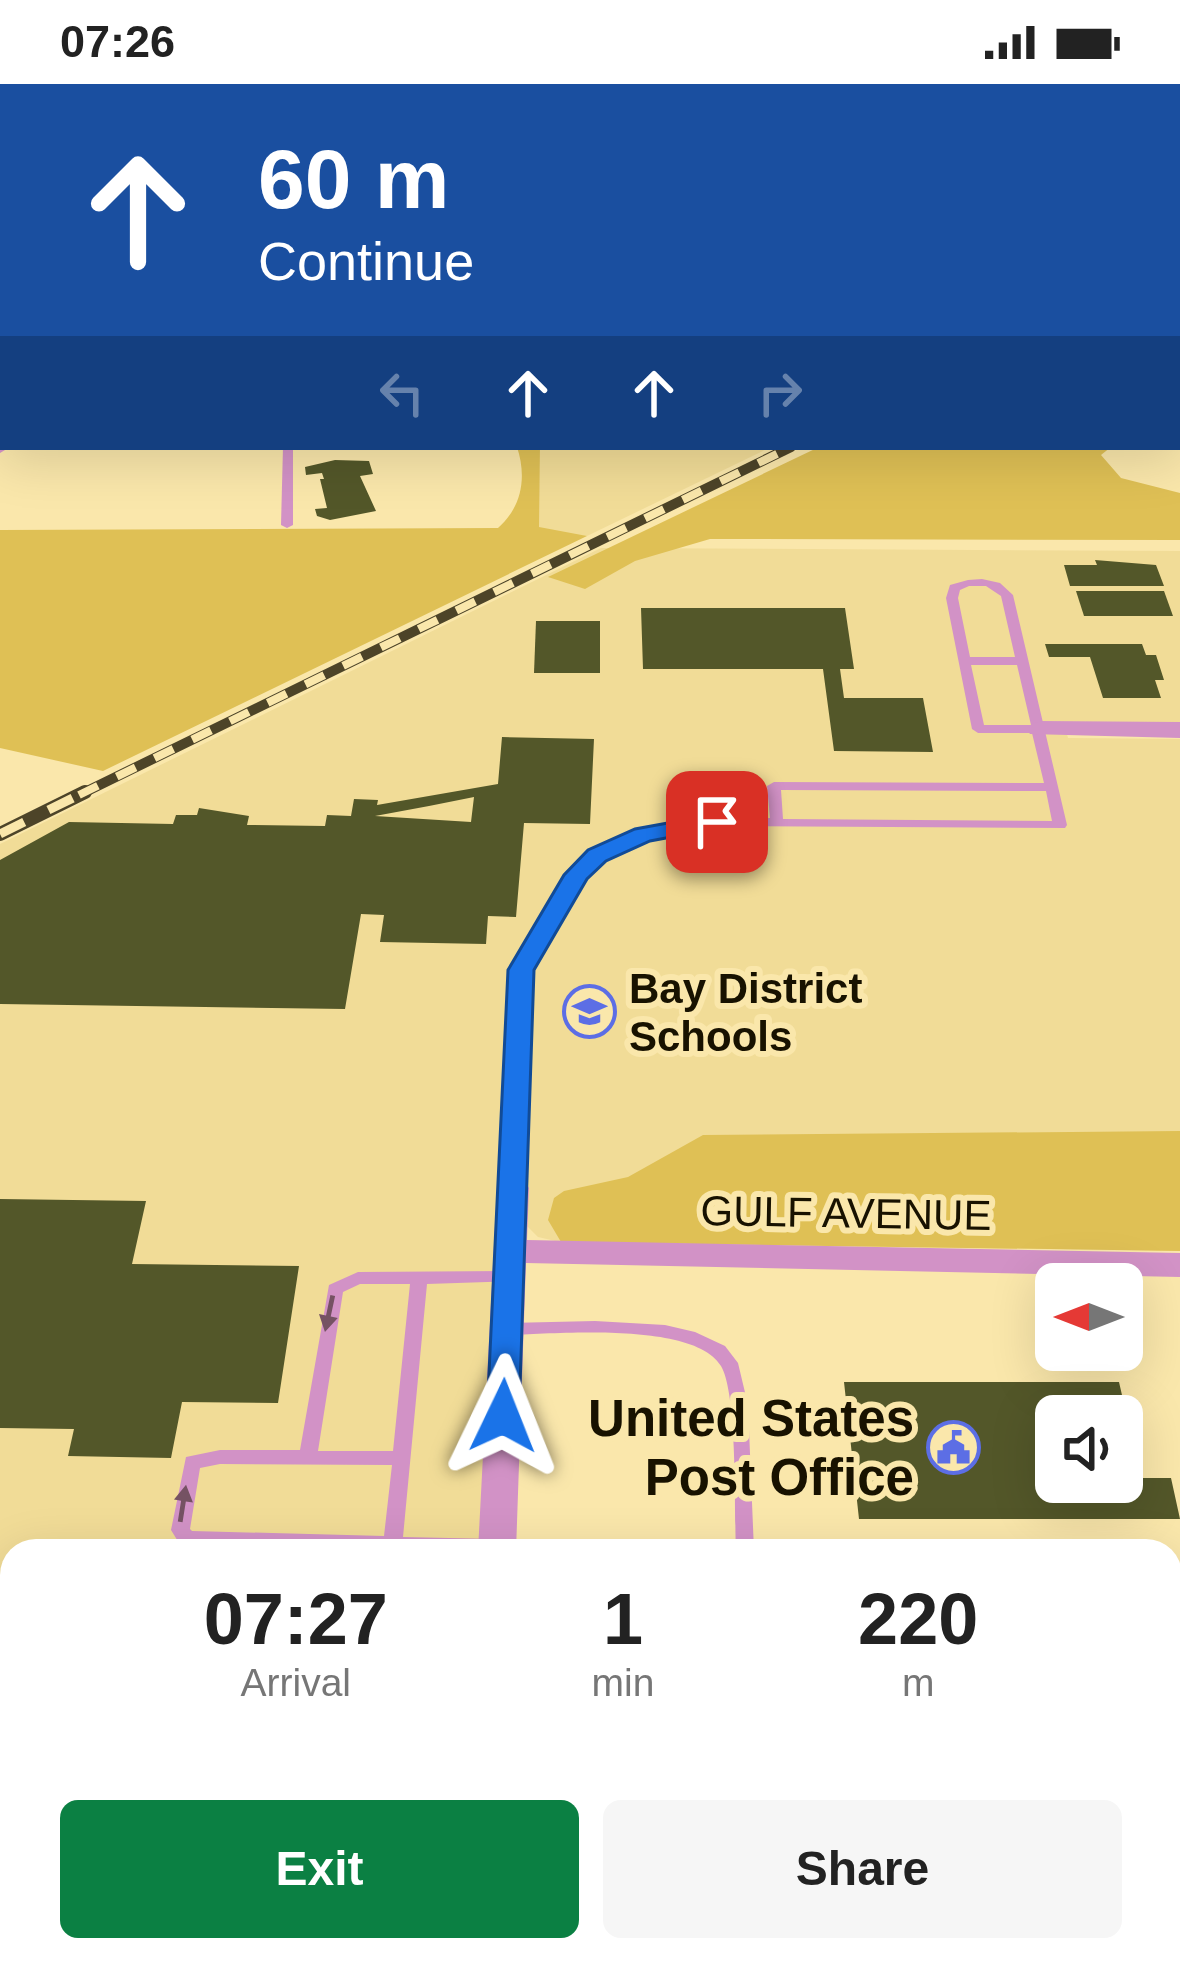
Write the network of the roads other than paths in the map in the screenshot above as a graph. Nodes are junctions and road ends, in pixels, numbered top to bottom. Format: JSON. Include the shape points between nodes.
{"nodes":[{"id":1,"x":288,"y":450,"type":"edge"},
{"id":2,"x":287,"y":525,"type":"dead end"},
{"id":3,"x":964,"y":661,"type":"junction"},
{"id":4,"x":1022,"y":661,"type":"junction"},
{"id":5,"x":1039,"y":730,"type":"junction"},
{"id":6,"x":1179,"y":733,"type":"edge"},
{"id":7,"x":1051,"y":787,"type":"junction"},
{"id":8,"x":777,"y":822,"type":"junction"},
{"id":9,"x":513,"y":1188,"type":"joint"},
{"id":10,"x":509,"y":1264,"type":"junction"},
{"id":11,"x":1180,"y":1265,"type":"edge"},
{"id":12,"x":419,"y":1278,"type":"junction"},
{"id":13,"x":506,"y":1329,"type":"junction"},
{"id":14,"x":308,"y":1457,"type":"junction"},
{"id":15,"x":401,"y":1458,"type":"junction"},
{"id":16,"x":194,"y":1539,"type":"edge"},
{"id":17,"x":393,"y":1539,"type":"edge"},
{"id":18,"x":497,"y":1539,"type":"edge"},
{"id":19,"x":744,"y":1539,"type":"edge"}],
"edges":[{"from":1,"to":2,"type":"lane"},
{"from":3,"to":4,"type":"lane"},
{"from":3,"to":4,"type":"lane","via":[[952,592],[980,582],[1006,594]]},
{"from":3,"to":5,"type":"lane","via":[[978,729]]},
{"from":4,"to":5,"type":"lane"},
{"from":5,"to":6,"type":"street"},
{"from":5,"to":7,"type":"lane"},
{"from":7,"to":8,"type":"lane","via":[[774,786]]},
{"from":7,"to":8,"type":"lane","via":[[1060,824]]},
{"from":8,"to":9,"type":"lane","via":[[658,830],[610,848],[577,875],[521,970]]},
{"from":9,"to":10,"type":"street"},
{"from":10,"to":11,"type":"street","name":"GULF AVENUE"},
{"from":10,"to":12,"type":"lane"},
{"from":10,"to":13,"type":"street"},
{"from":12,"to":14,"type":"lane","one_way":true,"via":[[358,1278],[335,1289]]},
{"from":12,"to":15,"type":"lane"},
{"from":13,"to":18,"type":"street"},
{"from":13,"to":19,"type":"lane","via":[[677,1331],[716,1347],[734,1371]]},
{"from":14,"to":15,"type":"lane"},
{"from":16,"to":14,"type":"lane","one_way":true,"via":[[180,1531],[193,1462]]},
{"from":15,"to":17,"type":"lane"}]}
